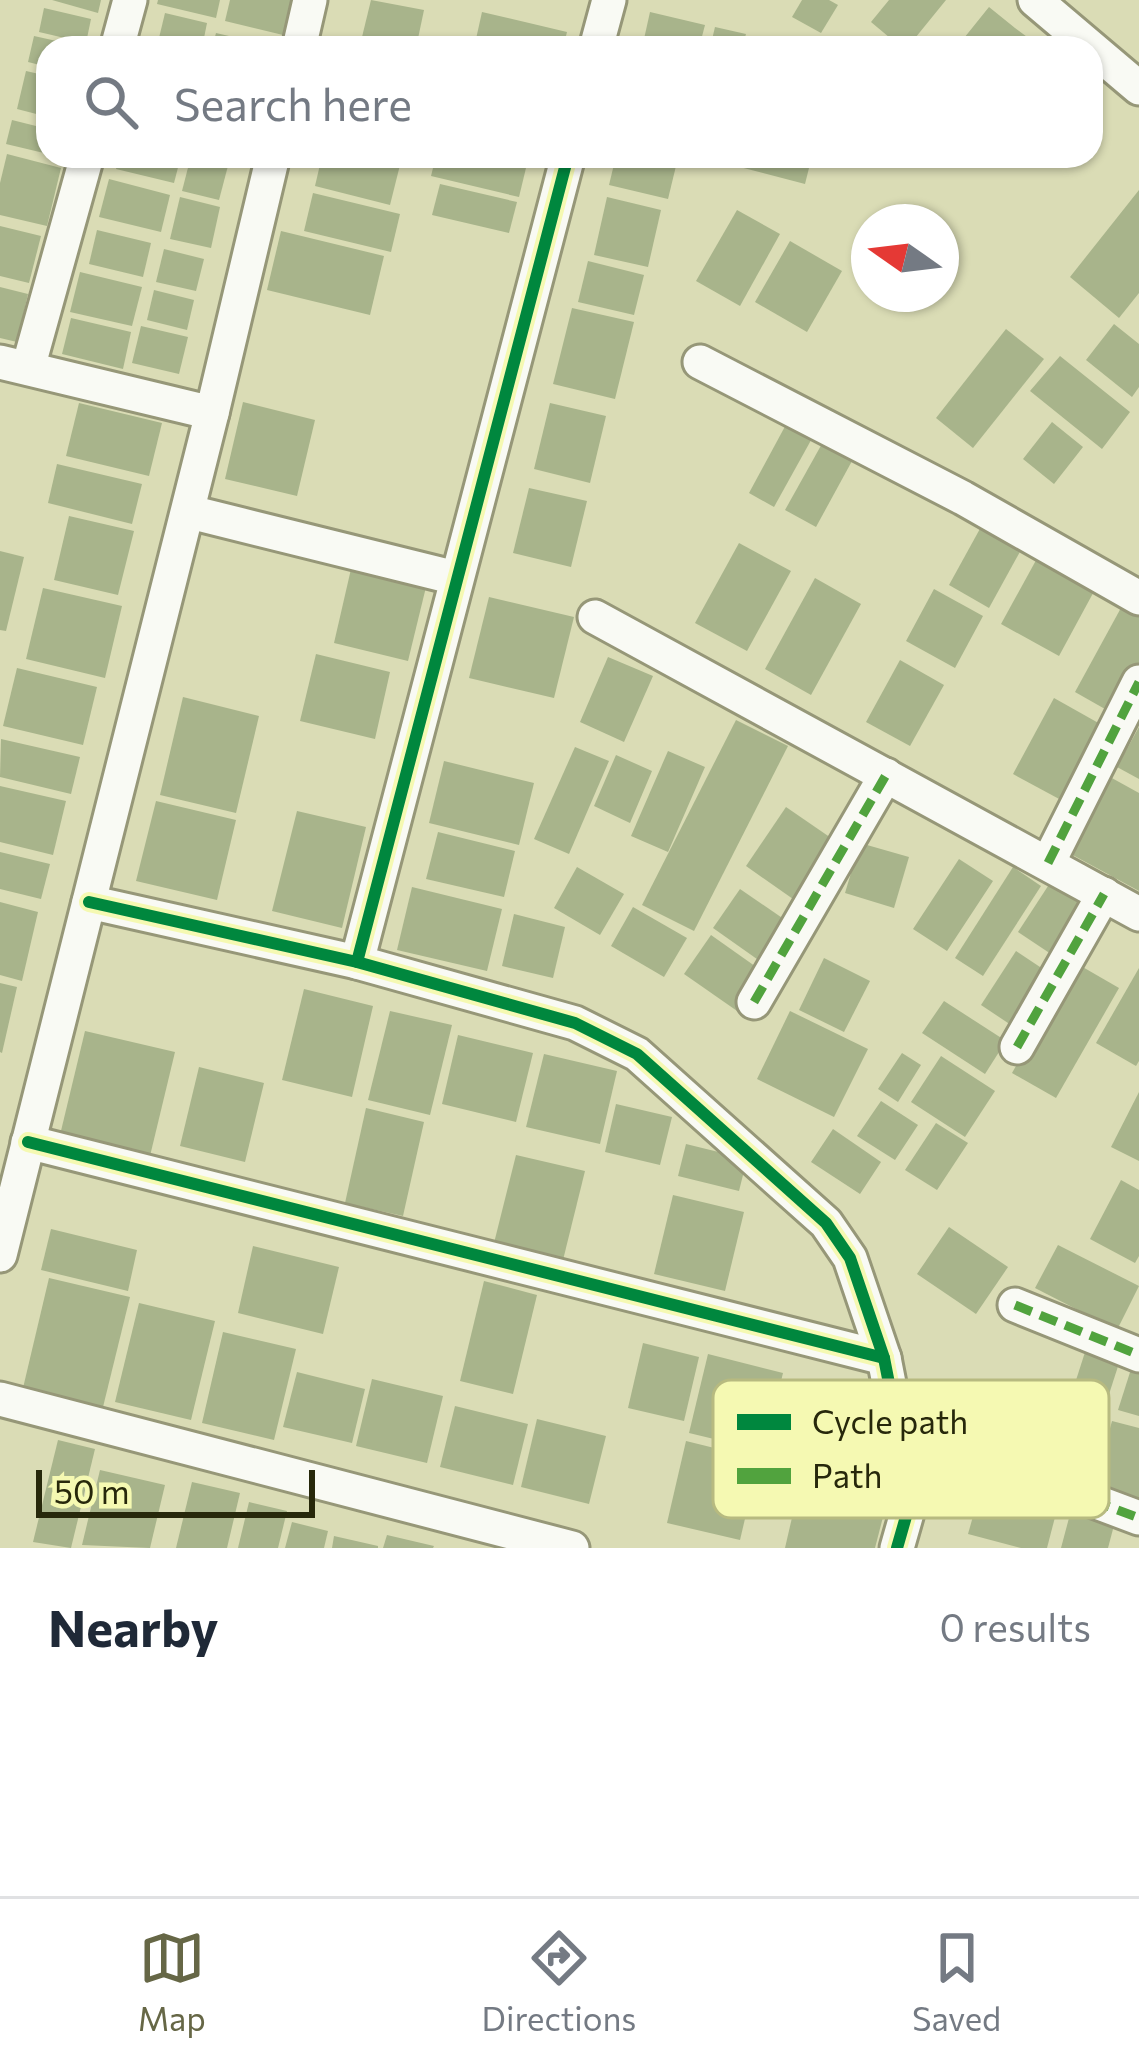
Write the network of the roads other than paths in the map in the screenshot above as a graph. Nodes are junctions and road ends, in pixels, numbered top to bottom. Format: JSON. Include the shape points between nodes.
{"nodes":[{"id":1,"x":130,"y":0,"type":"edge"},
{"id":2,"x":310,"y":0,"type":"edge"},
{"id":3,"x":609,"y":0,"type":"edge"},
{"id":4,"x":1035,"y":0,"type":"edge"},
{"id":5,"x":120,"y":36,"type":"edge"},
{"id":6,"x":301,"y":36,"type":"edge"},
{"id":7,"x":599,"y":36,"type":"edge"},
{"id":8,"x":1082,"y":36,"type":"edge"},
{"id":9,"x":1103,"y":52,"type":"edge"},
{"id":10,"x":1135,"y":76,"type":"edge"},
{"id":11,"x":83,"y":168,"type":"edge"},
{"id":12,"x":270,"y":168,"type":"edge"},
{"id":13,"x":565,"y":168,"type":"edge"},
{"id":14,"x":700,"y":362,"type":"dead end"},
{"id":15,"x":14,"y":365,"type":"edge"},
{"id":16,"x":212,"y":412,"type":"junction"},
{"id":17,"x":190,"y":512,"type":"junction"},
{"id":18,"x":456,"y":578,"type":"junction"},
{"id":19,"x":1139,"y":598,"type":"edge"},
{"id":20,"x":595,"y":617,"type":"dead end"},
{"id":21,"x":1139,"y":682,"type":"edge"},
{"id":22,"x":886,"y":775,"type":"junction"},
{"id":23,"x":1048,"y":863,"type":"junction"},
{"id":24,"x":1104,"y":894,"type":"junction"},
{"id":25,"x":89,"y":902,"type":"junction"},
{"id":26,"x":1139,"y":914,"type":"edge"},
{"id":27,"x":357,"y":962,"type":"junction"},
{"id":28,"x":754,"y":1002,"type":"dead end"},
{"id":29,"x":1017,"y":1047,"type":"dead end"},
{"id":30,"x":28,"y":1142,"type":"junction"},
{"id":31,"x":0,"y":1255,"type":"edge"},
{"id":32,"x":1016,"y":1305,"type":"dead end"},
{"id":33,"x":1139,"y":1355,"type":"edge"},
{"id":34,"x":884,"y":1358,"type":"junction"},
{"id":35,"x":888,"y":1380,"type":"edge"},
{"id":36,"x":0,"y":1399,"type":"edge"},
{"id":37,"x":1109,"y":1507,"type":"edge"},
{"id":38,"x":904,"y":1518,"type":"edge"},
{"id":39,"x":1139,"y":1518,"type":"edge"},
{"id":40,"x":572,"y":1548,"type":"edge"},
{"id":41,"x":897,"y":1548,"type":"edge"}],
"edges":[{"from":1,"to":5,"type":"street"},
{"from":2,"to":6,"type":"street"},
{"from":3,"to":7,"type":"street"},
{"from":4,"to":8,"type":"street"},
{"from":9,"to":10,"type":"street"},
{"from":11,"to":15,"type":"street"},
{"from":12,"to":16,"type":"street"},
{"from":13,"to":18,"type":"street"},
{"from":14,"to":19,"type":"street"},
{"from":15,"to":16,"type":"street"},
{"from":16,"to":17,"type":"street"},
{"from":17,"to":18,"type":"street"},
{"from":17,"to":25,"type":"street"},
{"from":18,"to":27,"type":"street"},
{"from":20,"to":22,"type":"street"},
{"from":21,"to":23,"type":"street"},
{"from":22,"to":23,"type":"street"},
{"from":22,"to":28,"type":"street"},
{"from":23,"to":24,"type":"street"},
{"from":24,"to":26,"type":"street"},
{"from":24,"to":29,"type":"street"},
{"from":25,"to":27,"type":"street"},
{"from":25,"to":30,"type":"street"},
{"from":27,"to":34,"type":"street","via":[[575,1023],[637,1054],[839,1239]]},
{"from":30,"to":31,"type":"street"},
{"from":30,"to":34,"type":"street"},
{"from":32,"to":33,"type":"street"},
{"from":34,"to":35,"type":"street"},
{"from":36,"to":40,"type":"street"},
{"from":37,"to":39,"type":"street"},
{"from":38,"to":41,"type":"street"}]}
